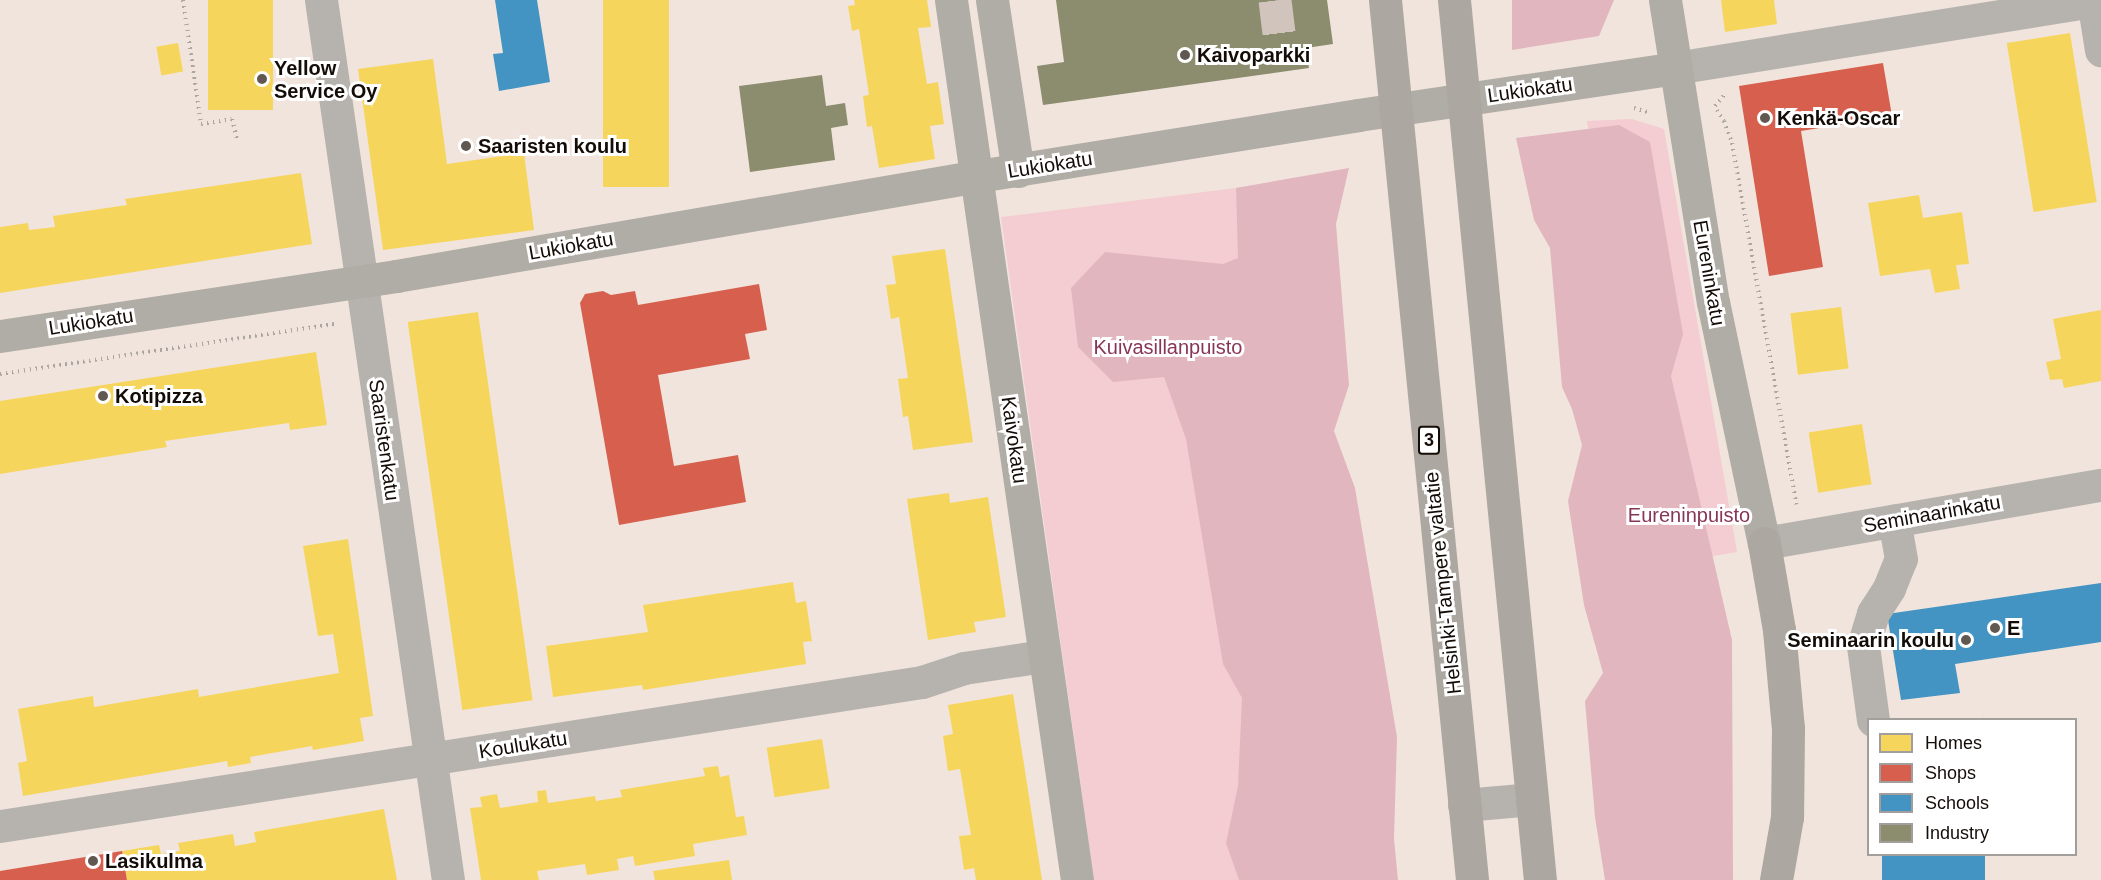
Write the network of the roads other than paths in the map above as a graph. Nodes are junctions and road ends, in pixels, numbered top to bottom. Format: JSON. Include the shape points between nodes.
{"nodes":[{"id":1,"x":321,"y":0,"type":"edge"},
{"id":2,"x":951,"y":0,"type":"edge"},
{"id":3,"x":992,"y":0,"type":"edge"},
{"id":4,"x":1385,"y":0,"type":"edge"},
{"id":5,"x":1454,"y":0,"type":"edge"},
{"id":6,"x":1665,"y":0,"type":"edge"},
{"id":7,"x":2096,"y":0,"type":"edge"},
{"id":8,"x":2101,"y":50,"type":"edge"},
{"id":9,"x":1675,"y":68,"type":"junction"},
{"id":10,"x":1018,"y":171,"type":"junction"},
{"id":11,"x":978,"y":176,"type":"junction"},
{"id":12,"x":361,"y":282,"type":"junction"},
{"id":13,"x":0,"y":336,"type":"edge"},
{"id":14,"x":2101,"y":484,"type":"edge"},
{"id":15,"x":1894,"y":520,"type":"junction"},
{"id":16,"x":1764,"y":543,"type":"junction"},
{"id":17,"x":1043,"y":656,"type":"junction"},
{"id":18,"x":1873,"y":718,"type":"edge"},
{"id":19,"x":431,"y":760,"type":"junction"},
{"id":20,"x":1532,"y":799,"type":"junction"},
{"id":21,"x":1464,"y":805,"type":"junction"},
{"id":22,"x":0,"y":826,"type":"edge"},
{"id":23,"x":448,"y":880,"type":"edge"},
{"id":24,"x":1077,"y":880,"type":"edge"},
{"id":25,"x":1472,"y":880,"type":"edge"},
{"id":26,"x":1540,"y":880,"type":"edge"},
{"id":27,"x":1776,"y":880,"type":"edge"}],
"edges":[{"from":1,"to":12,"type":"street","name":"Saaristenkatu"},
{"from":2,"to":11,"type":"main road","name":"Kaivokatu"},
{"from":3,"to":10,"type":"main road"},
{"from":4,"to":21,"type":"highway","name":"Helsinki-Tampere valtatie","number":"3"},
{"from":5,"to":20,"type":"highway"},
{"from":6,"to":9,"type":"main road","name":"Eureninkatu"},
{"from":7,"to":8,"type":"street"},
{"from":7,"to":9,"type":"street","name":"Lukiokatu"},
{"from":9,"to":10,"type":"main road","name":"Lukiokatu"},
{"from":9,"to":16,"type":"main road","name":"Eureninkatu","via":[[1713,302]]},
{"from":10,"to":11,"type":"main road","name":"Lukiokatu"},
{"from":11,"to":12,"type":"main road","name":"Lukiokatu"},
{"from":11,"to":17,"type":"main road","name":"Kaivokatu"},
{"from":12,"to":13,"type":"main road","name":"Lukiokatu"},
{"from":12,"to":19,"type":"street","name":"Saaristenkatu"},
{"from":14,"to":15,"type":"street","name":"Seminaarinkatu"},
{"from":15,"to":16,"type":"street","name":"Seminaarinkatu"},
{"from":15,"to":18,"type":"street","via":[[1901,559],[1873,613],[1863,646]]},
{"from":16,"to":27,"type":"highway","via":[[1779,630],[1788,729],[1788,817]]},
{"from":17,"to":19,"type":"street","name":"Koulukatu","via":[[964,668],[922,682]]},
{"from":17,"to":24,"type":"main road","name":"Kaivokatu"},
{"from":19,"to":22,"type":"street","name":"Koulukatu"},
{"from":19,"to":23,"type":"street","name":"Saaristenkatu"},
{"from":20,"to":21,"type":"street"},
{"from":20,"to":26,"type":"highway"},
{"from":21,"to":25,"type":"highway","name":"Helsinki-Tampere valtatie","number":"3"}]}
